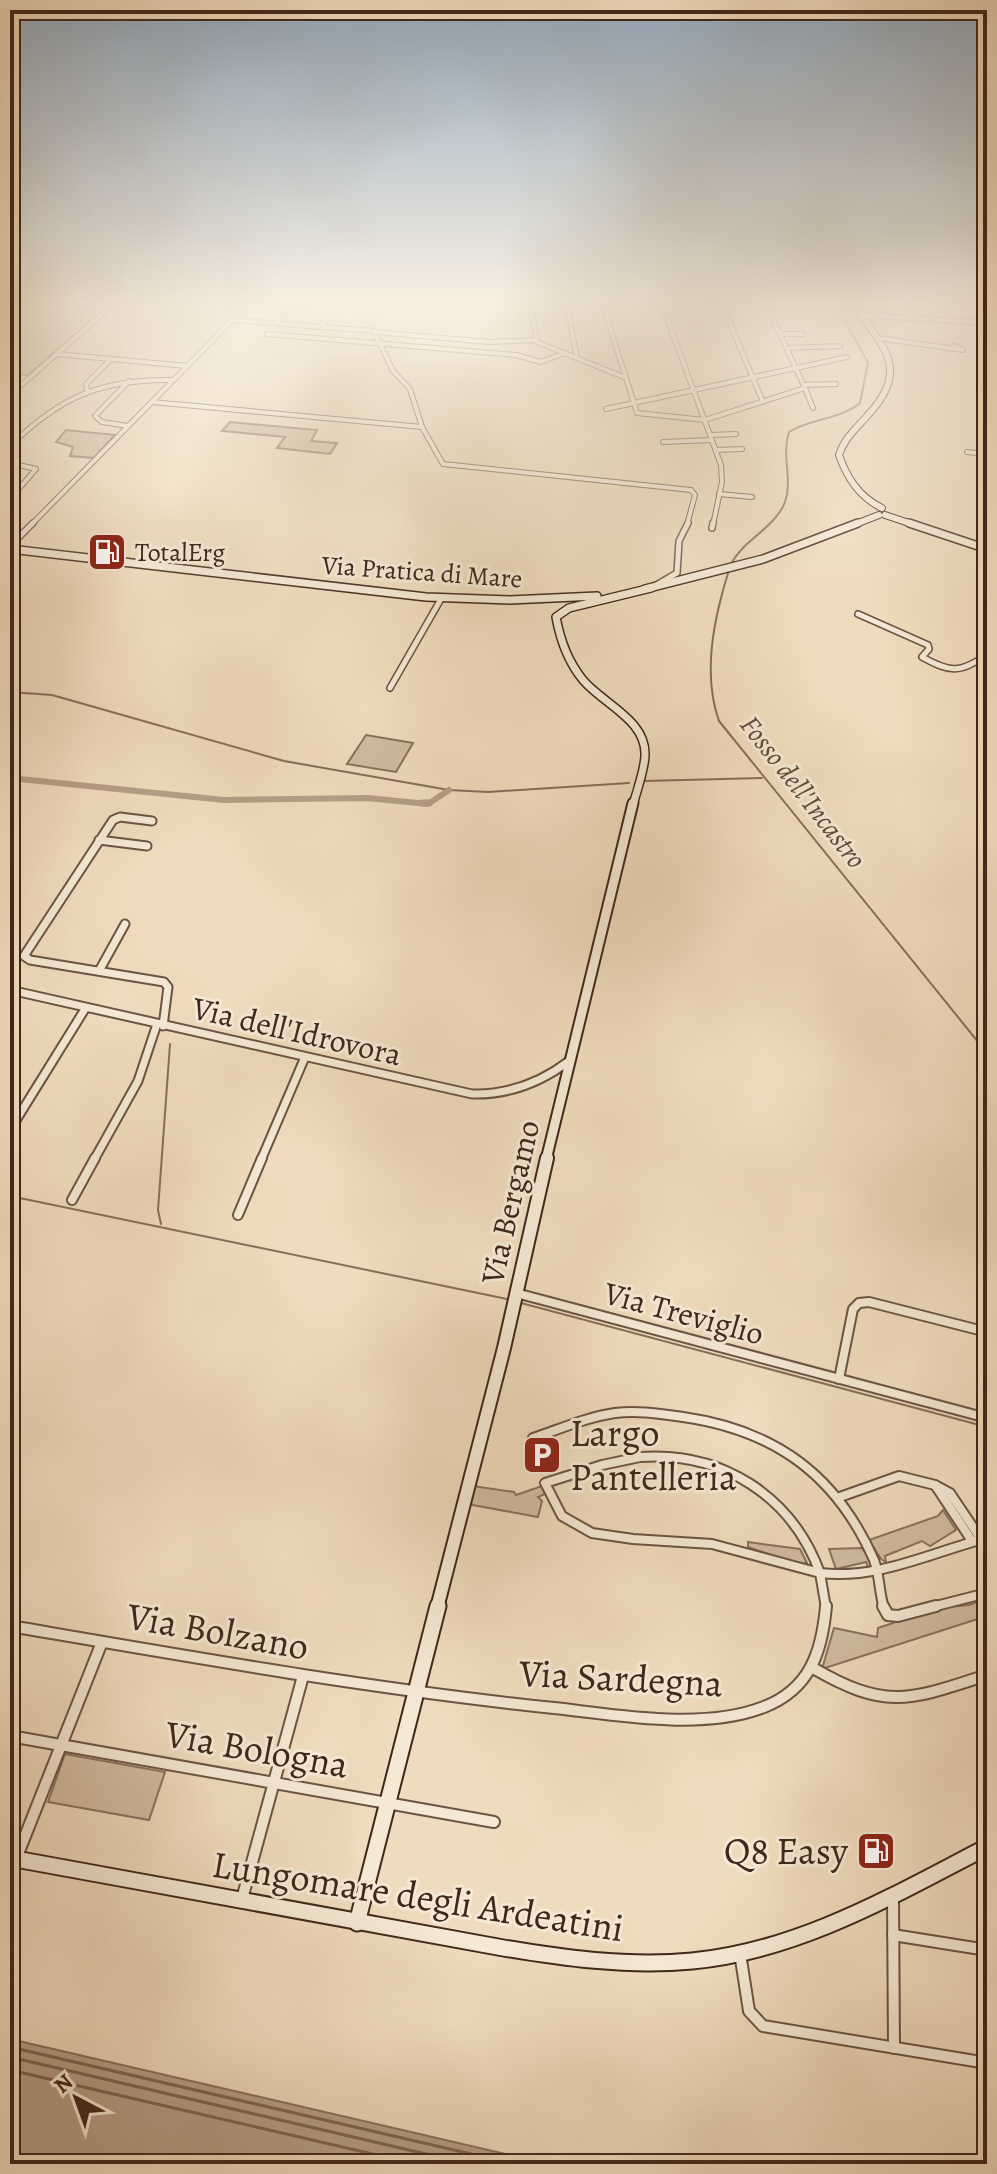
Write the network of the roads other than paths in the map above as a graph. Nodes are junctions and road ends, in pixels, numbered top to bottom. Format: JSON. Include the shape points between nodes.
{"nodes":[{"id":1,"x":62,"y":403,"type":"edge"},
{"id":2,"x":107,"y":403,"type":"edge"},
{"id":3,"x":151,"y":403,"type":"edge"},
{"id":4,"x":168,"y":403,"type":"edge"},
{"id":5,"x":415,"y":403,"type":"edge"},
{"id":6,"x":632,"y":403,"type":"edge"},
{"id":7,"x":634,"y":403,"type":"edge"},
{"id":8,"x":699,"y":403,"type":"edge"},
{"id":9,"x":758,"y":403,"type":"edge"},
{"id":10,"x":811,"y":403,"type":"edge"},
{"id":11,"x":879,"y":403,"type":"edge"},
{"id":12,"x":813,"y":408,"type":"dead end"},
{"id":13,"x":606,"y":409,"type":"dead end"},
{"id":14,"x":705,"y":420,"type":"junction"},
{"id":15,"x":128,"y":426,"type":"junction"},
{"id":16,"x":422,"y":427,"type":"junction"},
{"id":17,"x":736,"y":434,"type":"dead end"},
{"id":18,"x":711,"y":438,"type":"junction"},
{"id":19,"x":663,"y":442,"type":"dead end"},
{"id":20,"x":10,"y":446,"type":"edge"},
{"id":21,"x":742,"y":449,"type":"dead end"},
{"id":22,"x":716,"y":450,"type":"junction"},
{"id":23,"x":967,"y":452,"type":"dead end"},
{"id":24,"x":987,"y":454,"type":"edge"},
{"id":25,"x":10,"y":463,"type":"edge"},
{"id":26,"x":719,"y":494,"type":"junction"},
{"id":27,"x":752,"y":497,"type":"dead end"},
{"id":28,"x":10,"y":499,"type":"edge"},
{"id":29,"x":878,"y":511,"type":"junction"},
{"id":30,"x":712,"y":528,"type":"dead end"},
{"id":31,"x":10,"y":548,"type":"edge"},
{"id":32,"x":987,"y":549,"type":"edge"},
{"id":33,"x":651,"y":588,"type":"junction"},
{"id":34,"x":441,"y":599,"type":"junction"},
{"id":35,"x":858,"y":614,"type":"dead end"},
{"id":36,"x":987,"y":655,"type":"edge"},
{"id":37,"x":390,"y":688,"type":"dead end"},
{"id":38,"x":152,"y":821,"type":"dead end"},
{"id":39,"x":99,"y":840,"type":"junction"},
{"id":40,"x":147,"y":846,"type":"dead end"},
{"id":41,"x":125,"y":924,"type":"dead end"},
{"id":42,"x":99,"y":971,"type":"junction"},
{"id":43,"x":10,"y":990,"type":"edge"},
{"id":44,"x":85,"y":1009,"type":"junction"},
{"id":45,"x":160,"y":1025,"type":"junction"},
{"id":46,"x":305,"y":1057,"type":"junction"},
{"id":47,"x":569,"y":1061,"type":"junction"},
{"id":48,"x":10,"y":1130,"type":"edge"},
{"id":49,"x":72,"y":1200,"type":"dead end"},
{"id":50,"x":238,"y":1215,"type":"dead end"},
{"id":51,"x":516,"y":1293,"type":"junction"},
{"id":52,"x":987,"y":1332,"type":"edge"},
{"id":53,"x":839,"y":1379,"type":"junction"},
{"id":54,"x":987,"y":1418,"type":"edge"},
{"id":55,"x":533,"y":1438,"type":"dead end"},
{"id":56,"x":837,"y":1498,"type":"junction"},
{"id":57,"x":980,"y":1539,"type":"edge"},
{"id":58,"x":987,"y":1553,"type":"edge"},
{"id":59,"x":877,"y":1570,"type":"junction"},
{"id":60,"x":820,"y":1573,"type":"junction"},
{"id":61,"x":987,"y":1593,"type":"edge"},
{"id":62,"x":10,"y":1626,"type":"edge"},
{"id":63,"x":102,"y":1642,"type":"junction"},
{"id":64,"x":813,"y":1668,"type":"junction"},
{"id":65,"x":987,"y":1675,"type":"edge"},
{"id":66,"x":303,"y":1676,"type":"junction"},
{"id":67,"x":415,"y":1694,"type":"junction"},
{"id":68,"x":10,"y":1736,"type":"edge"},
{"id":69,"x":62,"y":1745,"type":"junction"},
{"id":70,"x":274,"y":1782,"type":"junction"},
{"id":71,"x":387,"y":1802,"type":"junction"},
{"id":72,"x":494,"y":1822,"type":"dead end"},
{"id":73,"x":987,"y":1847,"type":"edge"},
{"id":74,"x":13,"y":1859,"type":"edge"},
{"id":75,"x":893,"y":1895,"type":"junction"},
{"id":76,"x":241,"y":1901,"type":"junction"},
{"id":77,"x":357,"y":1923,"type":"junction"},
{"id":78,"x":893,"y":1935,"type":"junction"},
{"id":79,"x":987,"y":1950,"type":"edge"},
{"id":80,"x":740,"y":1953,"type":"junction"},
{"id":81,"x":894,"y":2048,"type":"junction"},
{"id":82,"x":987,"y":2063,"type":"edge"}],
"edges":[{"from":1,"to":20,"type":"street","via":[[43,414]]},
{"from":2,"to":15,"type":"street","via":[[95,416],[101,422]]},
{"from":3,"to":15,"type":"street"},
{"from":4,"to":16,"type":"street"},
{"from":5,"to":16,"type":"street"},
{"from":6,"to":13,"type":"street"},
{"from":7,"to":14,"type":"street","via":[[643,415]]},
{"from":8,"to":14,"type":"street"},
{"from":9,"to":14,"type":"street"},
{"from":10,"to":12,"type":"street"},
{"from":11,"to":29,"type":"street","via":[[839,450],[846,472]]},
{"from":14,"to":18,"type":"street"},
{"from":15,"to":31,"type":"street"},
{"from":16,"to":33,"type":"street","via":[[448,465],[693,491],[690,519],[679,541],[677,573]]},
{"from":17,"to":18,"type":"street"},
{"from":18,"to":19,"type":"street"},
{"from":18,"to":22,"type":"street"},
{"from":21,"to":22,"type":"street"},
{"from":22,"to":26,"type":"street","via":[[722,472]]},
{"from":23,"to":24,"type":"street"},
{"from":25,"to":28,"type":"street","via":[[36,469]]},
{"from":26,"to":27,"type":"street"},
{"from":26,"to":30,"type":"street"},
{"from":29,"to":32,"type":"street"},
{"from":29,"to":33,"type":"street","name":"Via Pratica di Mare","via":[[745,565]]},
{"from":31,"to":34,"type":"street","name":"Via Pratica di Mare"},
{"from":33,"to":34,"type":"street","name":"Via Pratica di Mare","via":[[572,598]]},
{"from":33,"to":47,"type":"street","name":"Via Bergamo","via":[[568,609],[556,618],[577,672],[631,723],[645,750]]},
{"from":34,"to":37,"type":"street"},
{"from":35,"to":36,"type":"street","via":[[928,645],[923,657],[952,671]]},
{"from":38,"to":39,"type":"street","via":[[116,818]]},
{"from":39,"to":40,"type":"street"},
{"from":39,"to":42,"type":"street","via":[[24,955]]},
{"from":41,"to":42,"type":"street"},
{"from":42,"to":45,"type":"street","via":[[166,983]]},
{"from":43,"to":44,"type":"street","name":"Via dell'Idrovora"},
{"from":44,"to":45,"type":"street","name":"Via dell'Idrovora"},
{"from":44,"to":48,"type":"street"},
{"from":45,"to":46,"type":"street","name":"Via dell'Idrovora"},
{"from":45,"to":49,"type":"street","via":[[138,1081]]},
{"from":46,"to":47,"type":"street","name":"Via dell'Idrovora","via":[[484,1095],[526,1086]]},
{"from":46,"to":50,"type":"street"},
{"from":47,"to":51,"type":"street","name":"Via Bergamo"},
{"from":51,"to":53,"type":"street","name":"Via Treviglio"},
{"from":51,"to":67,"type":"street","name":"Via Bergamo"},
{"from":52,"to":53,"type":"street","via":[[862,1302],[853,1309]]},
{"from":53,"to":54,"type":"street","name":"Via Treviglio"},
{"from":55,"to":56,"type":"street","via":[[628,1411],[719,1421],[758,1434],[802,1460]]},
{"from":56,"to":57,"type":"street","via":[[899,1476],[935,1485]]},
{"from":56,"to":59,"type":"street"},
{"from":57,"to":58,"type":"street"},
{"from":57,"to":59,"type":"street"},
{"from":59,"to":60,"type":"street","via":[[845,1576]]},
{"from":59,"to":61,"type":"street","via":[[883,1608],[890,1616]]},
{"from":60,"to":60,"type":"street","name":"Via Sardegna","via":[[802,1532],[778,1503],[709,1463],[637,1456],[545,1483],[564,1518],[598,1533],[718,1545]]},
{"from":60,"to":64,"type":"street","name":"Via Sardegna","via":[[825,1629]]},
{"from":62,"to":63,"type":"street","name":"Via Bolzano"},
{"from":63,"to":66,"type":"street","name":"Via Bolzano"},
{"from":63,"to":69,"type":"street"},
{"from":64,"to":65,"type":"street","via":[[852,1691],[886,1700]]},
{"from":64,"to":67,"type":"street","name":"Via Sardegna","via":[[778,1701],[721,1716],[637,1715]]},
{"from":66,"to":67,"type":"street","name":"Via Bolzano"},
{"from":66,"to":70,"type":"street"},
{"from":67,"to":71,"type":"street","name":"Via Bergamo"},
{"from":68,"to":69,"type":"street","name":"Via Bologna"},
{"from":69,"to":70,"type":"street","name":"Via Bologna"},
{"from":69,"to":74,"type":"street"},
{"from":70,"to":71,"type":"street","name":"Via Bologna"},
{"from":70,"to":76,"type":"street"},
{"from":71,"to":72,"type":"street","name":"Via Bologna"},
{"from":71,"to":77,"type":"street","name":"Via Bergamo"},
{"from":73,"to":75,"type":"street","name":"Lungomare degli Ardeatini"},
{"from":74,"to":76,"type":"street","name":"Lungomare degli Ardeatini"},
{"from":75,"to":78,"type":"street"},
{"from":75,"to":80,"type":"street","name":"Lungomare degli Ardeatini","via":[[819,1930]]},
{"from":76,"to":77,"type":"street","name":"Lungomare degli Ardeatini"},
{"from":77,"to":80,"type":"street","name":"Lungomare degli Ardeatini","via":[[607,1962],[681,1962]]},
{"from":78,"to":79,"type":"street"},
{"from":78,"to":81,"type":"street"},
{"from":80,"to":81,"type":"street","via":[[754,2020],[767,2027]]},
{"from":81,"to":82,"type":"street"}]}
